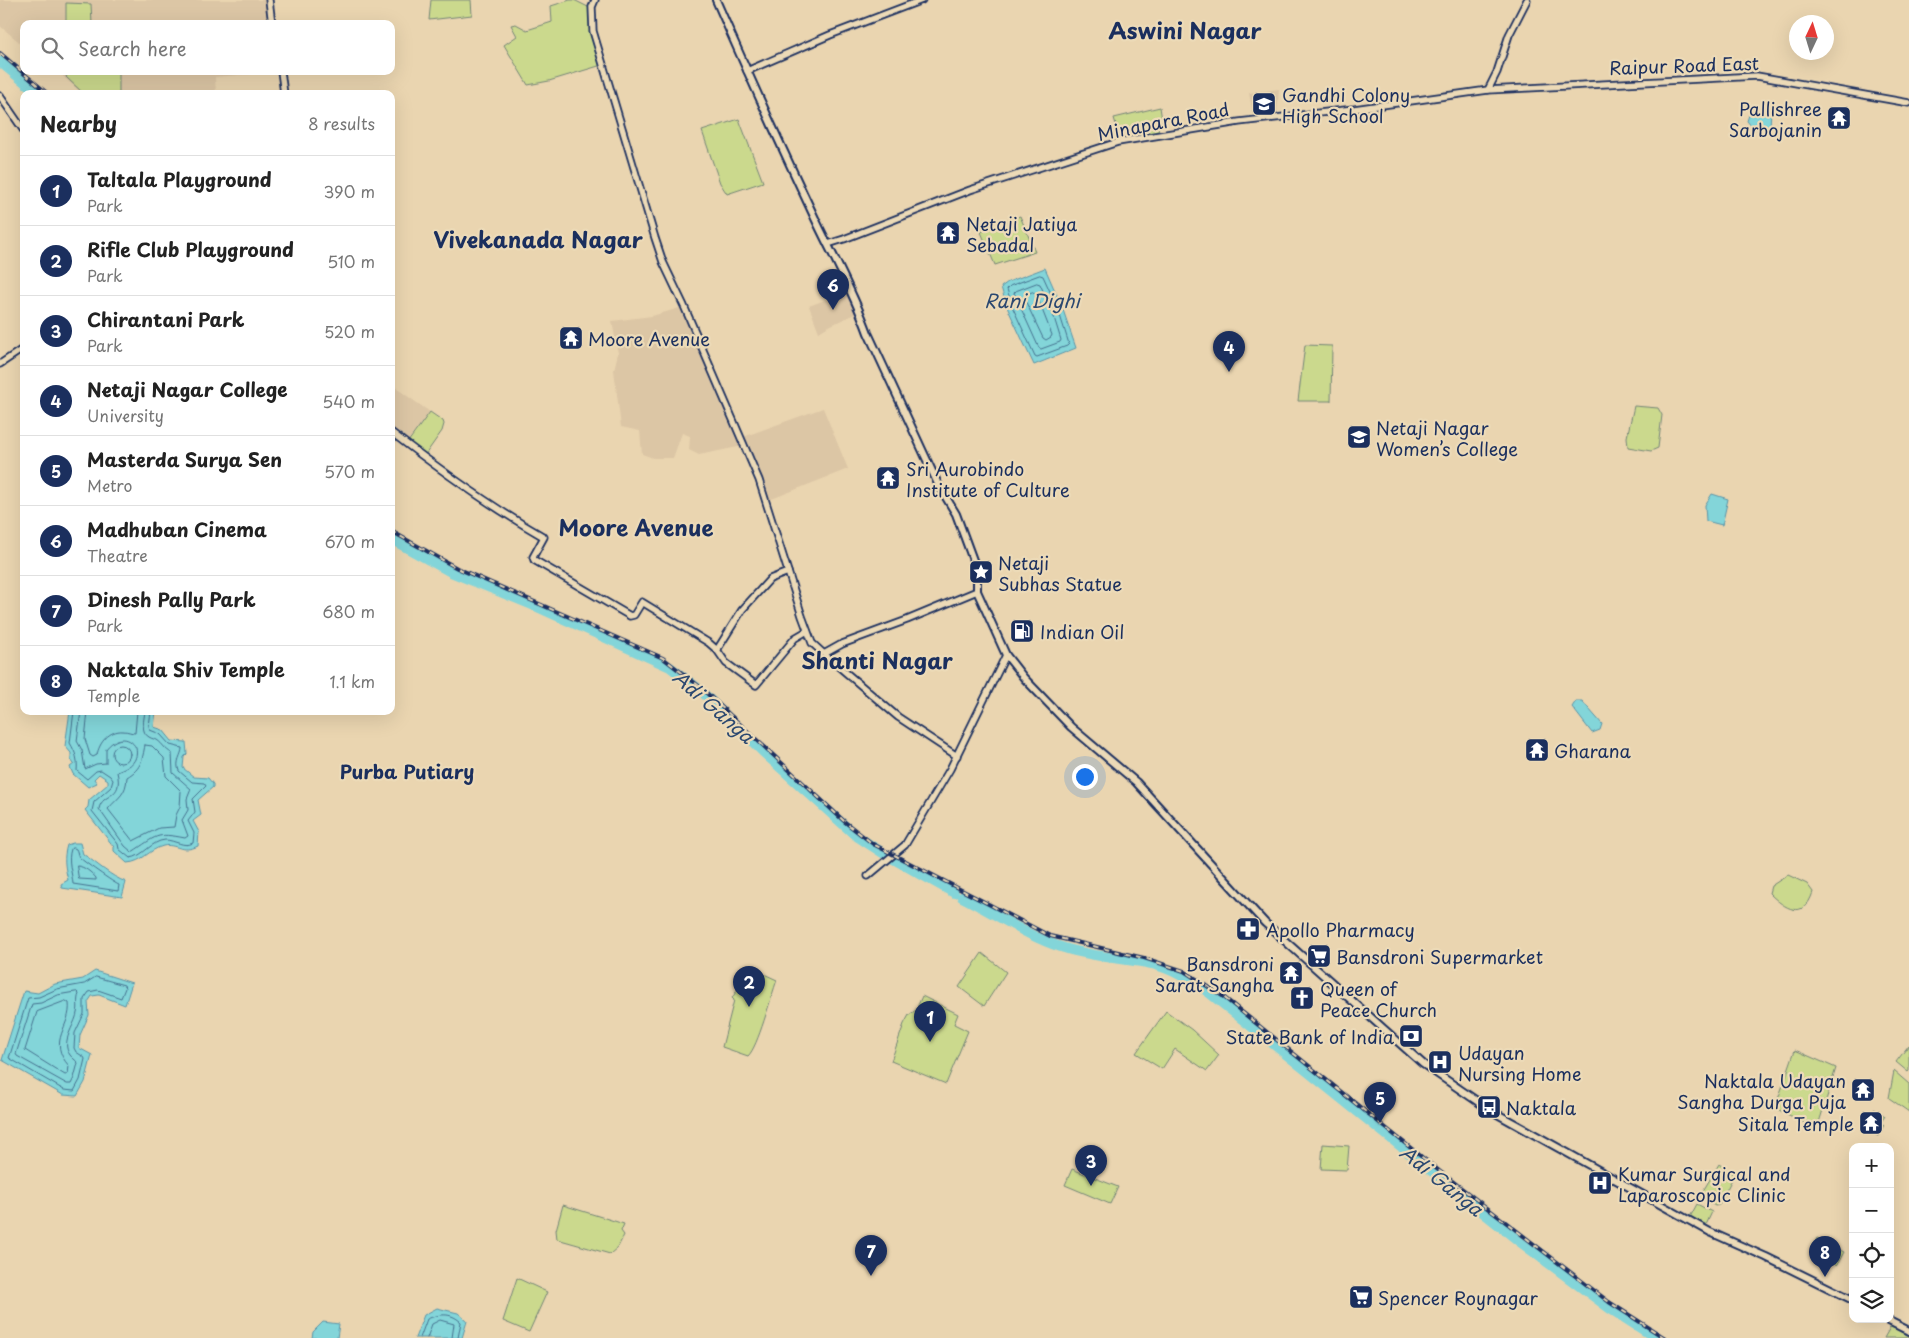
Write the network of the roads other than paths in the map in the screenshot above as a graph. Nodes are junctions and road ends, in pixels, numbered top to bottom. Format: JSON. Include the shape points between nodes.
{"nodes":[{"id":1,"x":268,"y":0,"type":"edge"},
{"id":2,"x":595,"y":0,"type":"edge"},
{"id":3,"x":716,"y":0,"type":"edge"},
{"id":4,"x":922,"y":0,"type":"edge"},
{"id":5,"x":1527,"y":0,"type":"edge"},
{"id":6,"x":271,"y":20,"type":"edge"},
{"id":7,"x":747,"y":71,"type":"junction"},
{"id":8,"x":282,"y":75,"type":"edge"},
{"id":9,"x":283,"y":90,"type":"edge"},
{"id":10,"x":1488,"y":90,"type":"junction"},
{"id":11,"x":0,"y":96,"type":"edge"},
{"id":12,"x":1909,"y":103,"type":"edge"},
{"id":13,"x":20,"y":125,"type":"edge"},
{"id":14,"x":844,"y":239,"type":"junction"},
{"id":15,"x":828,"y":244,"type":"junction"},
{"id":16,"x":832,"y":251,"type":"junction"},
{"id":17,"x":20,"y":351,"type":"edge"},
{"id":18,"x":0,"y":364,"type":"edge"},
{"id":19,"x":395,"y":435,"type":"edge"},
{"id":20,"x":788,"y":572,"type":"junction"},
{"id":21,"x":977,"y":590,"type":"junction"},
{"id":22,"x":807,"y":631,"type":"junction"},
{"id":23,"x":717,"y":650,"type":"junction"},
{"id":24,"x":824,"y":654,"type":"junction"},
{"id":25,"x":1006,"y":655,"type":"junction"},
{"id":26,"x":957,"y":756,"type":"junction"},
{"id":27,"x":868,"y":876,"type":"dead end"},
{"id":28,"x":1849,"y":1298,"type":"edge"},
{"id":29,"x":1893,"y":1323,"type":"edge"},
{"id":30,"x":1909,"y":1331,"type":"edge"}],
"edges":[{"from":1,"to":6,"type":"street"},
{"from":2,"to":20,"type":"street","via":[[592,7],[593,31],[663,262],[759,480]]},
{"from":3,"to":7,"type":"main road"},
{"from":4,"to":7,"type":"street"},
{"from":5,"to":10,"type":"street","via":[[1509,35]]},
{"from":7,"to":15,"type":"main road"},
{"from":8,"to":9,"type":"street"},
{"from":10,"to":12,"type":"street","name":"Raipur Road East","via":[[1757,76]]},
{"from":10,"to":14,"type":"street","name":"Minapara Road","via":[[1239,122],[1118,142],[964,192]]},
{"from":11,"to":13,"type":"street"},
{"from":14,"to":15,"type":"street","name":"Minapara Road"},
{"from":14,"to":16,"type":"street"},
{"from":15,"to":16,"type":"main road"},
{"from":16,"to":21,"type":"main road","via":[[938,484],[956,514],[977,571]]},
{"from":17,"to":18,"type":"street"},
{"from":19,"to":23,"type":"street","via":[[456,480],[544,537],[534,560],[630,616],[642,602]]},
{"from":20,"to":22,"type":"street"},
{"from":20,"to":23,"type":"street","via":[[770,579],[763,586],[742,610]]},
{"from":21,"to":24,"type":"street"},
{"from":21,"to":25,"type":"main road"},
{"from":22,"to":23,"type":"street","via":[[795,638],[756,685],[726,663]]},
{"from":22,"to":24,"type":"street","via":[[812,643]]},
{"from":24,"to":26,"type":"street","via":[[898,717]]},
{"from":25,"to":26,"type":"street"},
{"from":25,"to":28,"type":"main road","via":[[1071,726],[1136,782],[1265,923],[1423,1064],[1490,1110],[1662,1206]]},
{"from":26,"to":27,"type":"street","via":[[905,845]]},
{"from":29,"to":30,"type":"main road"}]}
